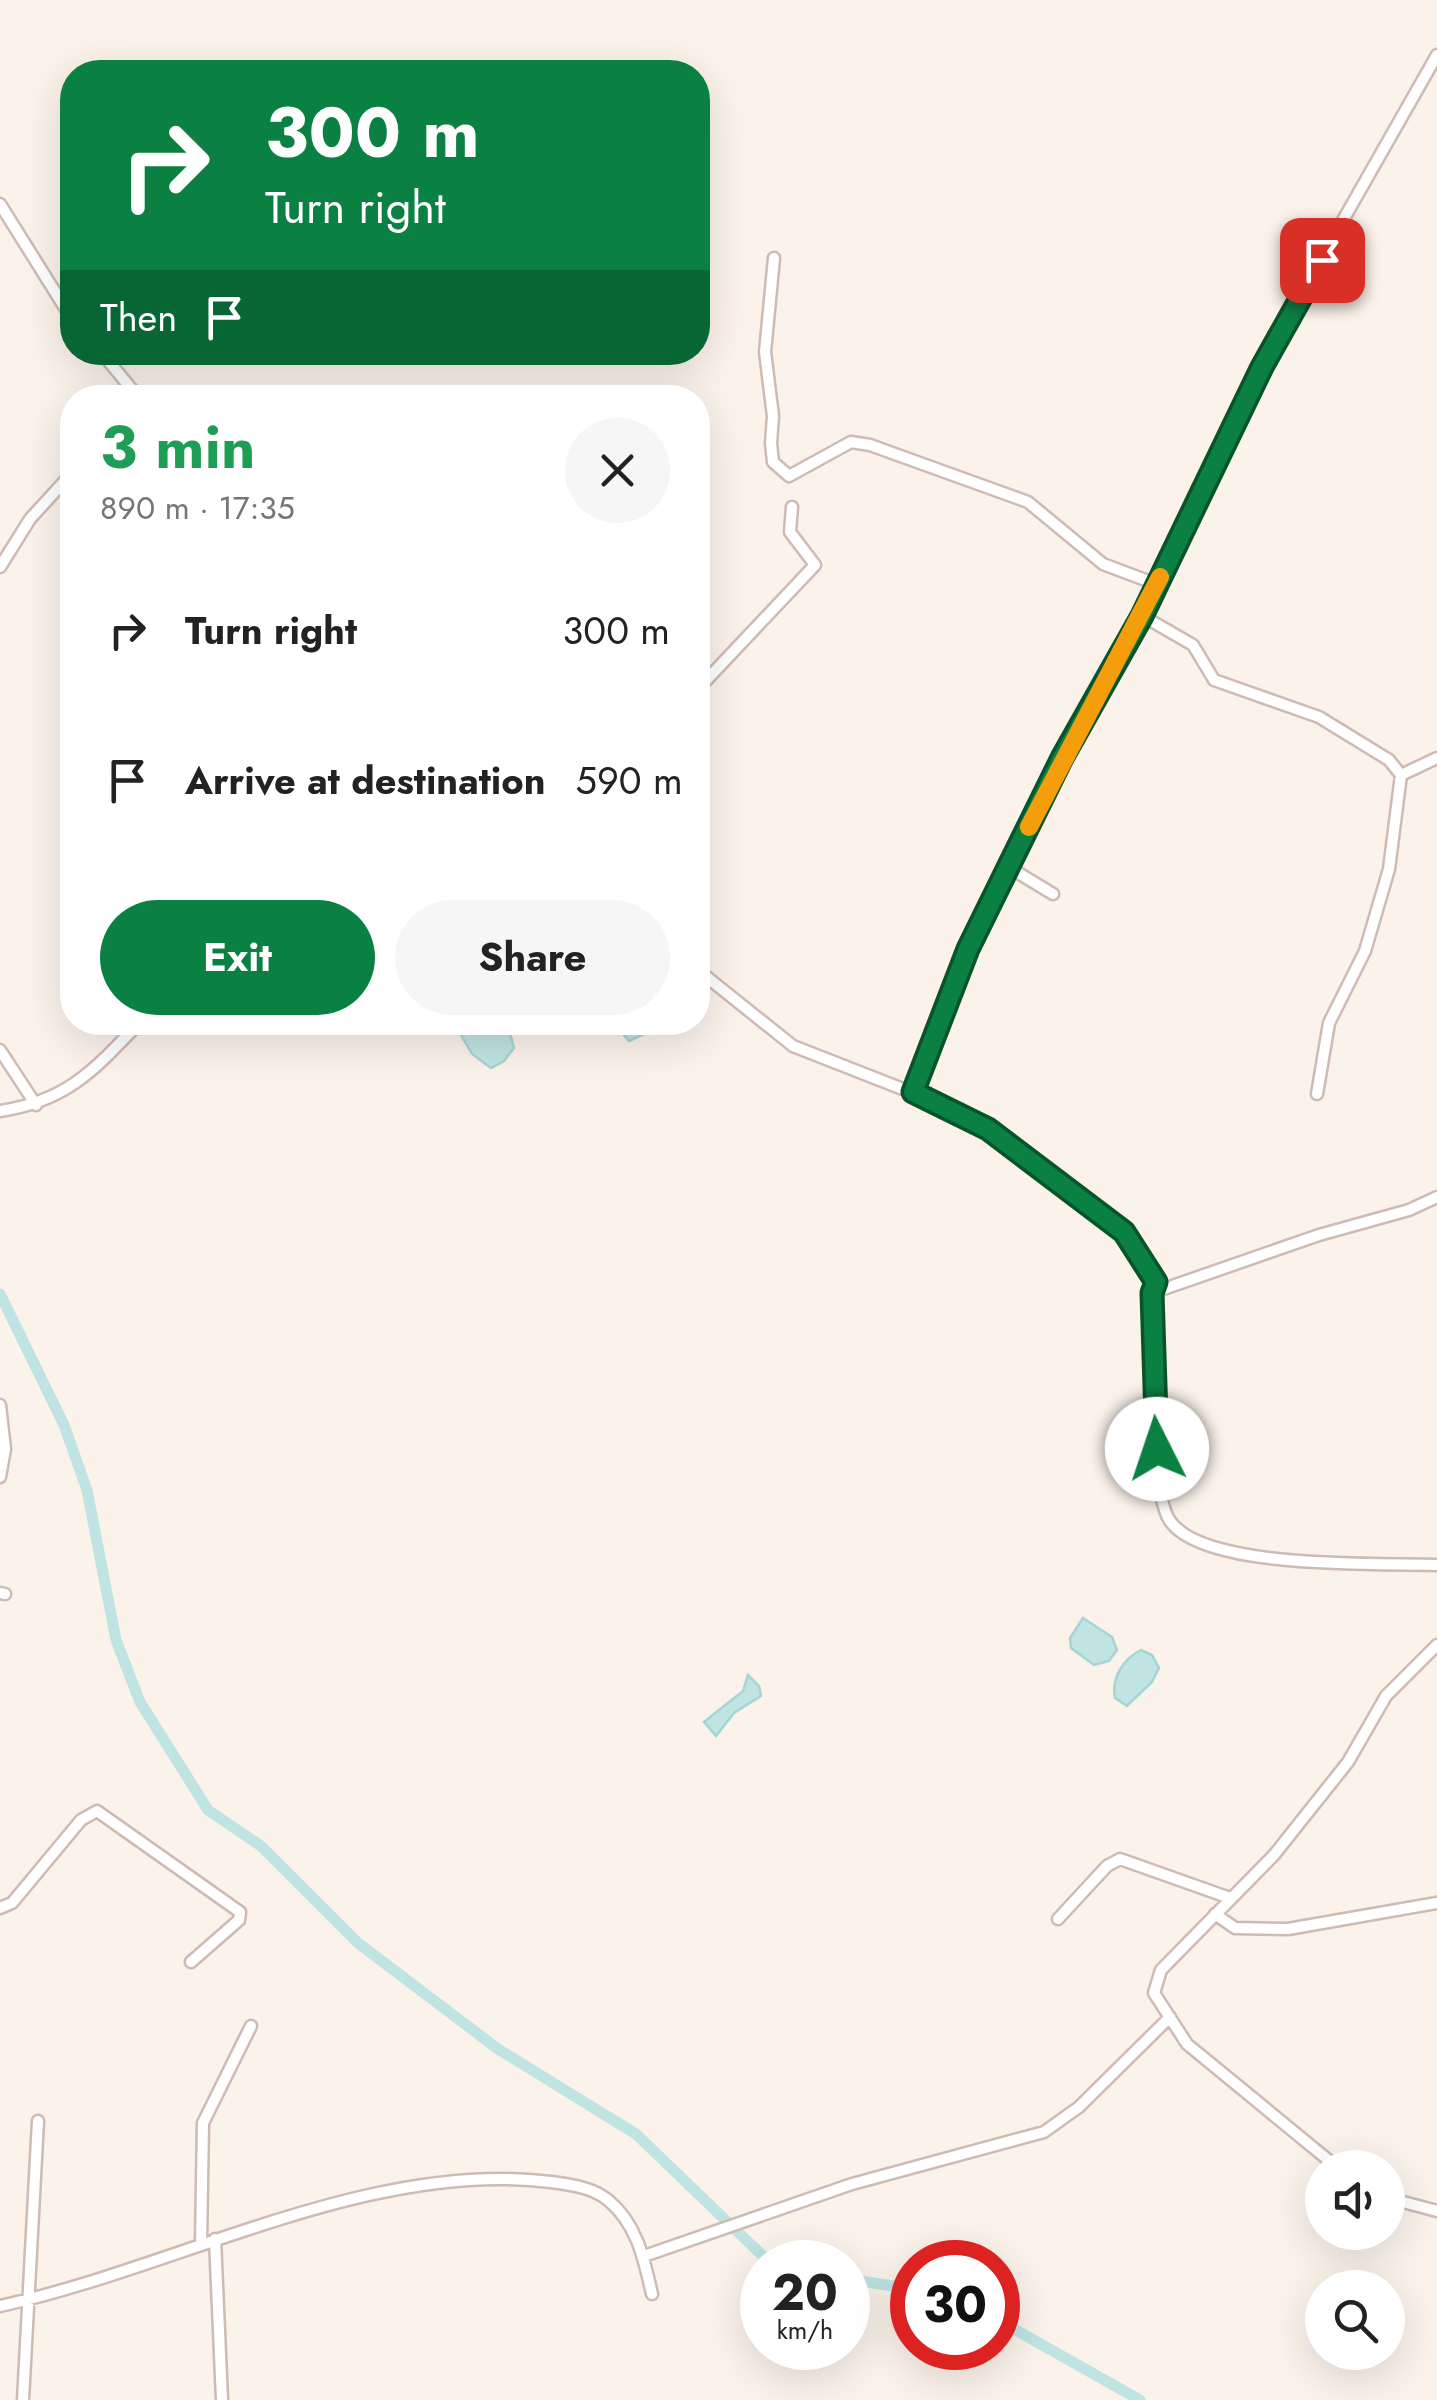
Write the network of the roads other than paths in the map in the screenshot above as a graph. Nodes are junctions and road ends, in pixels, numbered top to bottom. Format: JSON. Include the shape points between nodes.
{"nodes":[{"id":1,"x":1437,"y":55,"type":"edge"},
{"id":2,"x":0,"y":204,"type":"edge"},
{"id":3,"x":774,"y":258,"type":"dead end"},
{"id":4,"x":60,"y":300,"type":"edge"},
{"id":5,"x":112,"y":365,"type":"edge"},
{"id":6,"x":128,"y":385,"type":"edge"},
{"id":7,"x":60,"y":486,"type":"edge"},
{"id":8,"x":792,"y":507,"type":"dead end"},
{"id":9,"x":0,"y":567,"type":"edge"},
{"id":10,"x":1156,"y":584,"type":"junction"},
{"id":11,"x":1142,"y":616,"type":"junction"},
{"id":12,"x":710,"y":676,"type":"edge"},
{"id":13,"x":1437,"y":758,"type":"edge"},
{"id":14,"x":1401,"y":776,"type":"junction"},
{"id":15,"x":1010,"y":868,"type":"junction"},
{"id":16,"x":1053,"y":894,"type":"dead end"},
{"id":17,"x":710,"y":980,"type":"edge"},
{"id":18,"x":128,"y":1035,"type":"edge"},
{"id":19,"x":0,"y":1050,"type":"edge"},
{"id":20,"x":913,"y":1092,"type":"junction"},
{"id":21,"x":1317,"y":1094,"type":"dead end"},
{"id":22,"x":36,"y":1106,"type":"junction"},
{"id":23,"x":0,"y":1111,"type":"edge"},
{"id":24,"x":1437,"y":1196,"type":"edge"},
{"id":25,"x":1152,"y":1293,"type":"junction"},
{"id":26,"x":0,"y":1405,"type":"edge"},
{"id":27,"x":0,"y":1477,"type":"edge"},
{"id":28,"x":1437,"y":1565,"type":"edge"},
{"id":29,"x":1437,"y":1645,"type":"edge"},
{"id":30,"x":1230,"y":1898,"type":"junction"},
{"id":31,"x":1437,"y":1903,"type":"edge"},
{"id":32,"x":0,"y":1908,"type":"edge"},
{"id":33,"x":1215,"y":1914,"type":"junction"},
{"id":34,"x":1058,"y":1919,"type":"dead end"},
{"id":35,"x":191,"y":1962,"type":"dead end"},
{"id":36,"x":1170,"y":2017,"type":"junction"},
{"id":37,"x":252,"y":2026,"type":"dead end"},
{"id":38,"x":38,"y":2121,"type":"dead end"},
{"id":39,"x":1316,"y":2150,"type":"edge"},
{"id":40,"x":1405,"y":2203,"type":"edge"},
{"id":41,"x":1437,"y":2211,"type":"edge"},
{"id":42,"x":215,"y":2239,"type":"junction"},
{"id":43,"x":201,"y":2243,"type":"junction"},
{"id":44,"x":644,"y":2256,"type":"junction"},
{"id":45,"x":652,"y":2294,"type":"dead end"},
{"id":46,"x":26,"y":2300,"type":"junction"},
{"id":47,"x":0,"y":2306,"type":"edge"},
{"id":48,"x":23,"y":2400,"type":"edge"},
{"id":49,"x":222,"y":2400,"type":"edge"}],
"edges":[{"from":1,"to":10,"type":"street","via":[[1284,324]]},
{"from":2,"to":4,"type":"street"},
{"from":3,"to":10,"type":"street","via":[[765,352],[770,442],[780,471],[790,476],[851,442],[870,445],[1028,502],[1102,564]]},
{"from":5,"to":6,"type":"street"},
{"from":7,"to":9,"type":"street"},
{"from":8,"to":12,"type":"street","via":[[790,532],[815,565]]},
{"from":10,"to":11,"type":"street"},
{"from":11,"to":14,"type":"street","via":[[1192,645],[1214,680],[1319,717],[1389,760]]},
{"from":11,"to":15,"type":"street"},
{"from":13,"to":14,"type":"street"},
{"from":14,"to":21,"type":"street","via":[[1389,869],[1364,951],[1329,1023]]},
{"from":15,"to":16,"type":"street"},
{"from":15,"to":20,"type":"street","via":[[968,949]]},
{"from":17,"to":20,"type":"street","via":[[793,1046]]},
{"from":18,"to":22,"type":"street","via":[[89,1076]]},
{"from":19,"to":22,"type":"street"},
{"from":20,"to":25,"type":"street","via":[[988,1129],[1124,1232],[1156,1282]]},
{"from":22,"to":23,"type":"street"},
{"from":24,"to":25,"type":"street"},
{"from":25,"to":28,"type":"street","via":[[1154,1429],[1163,1505],[1180,1531],[1201,1546],[1256,1557]]},
{"from":26,"to":27,"type":"street","via":[[6,1449]]},
{"from":29,"to":30,"type":"street","via":[[1386,1696],[1348,1762],[1274,1856]]},
{"from":30,"to":33,"type":"street"},
{"from":30,"to":34,"type":"street","via":[[1120,1859]]},
{"from":31,"to":33,"type":"street","via":[[1301,1928],[1235,1928]]},
{"from":32,"to":35,"type":"street","via":[[12,1903],[80,1820],[97,1811],[240,1912]]},
{"from":33,"to":36,"type":"street","via":[[1160,1970],[1154,1994]]},
{"from":36,"to":39,"type":"street","via":[[1187,2044]]},
{"from":36,"to":44,"type":"street","via":[[1079,2107],[1044,2132],[852,2184]]},
{"from":37,"to":43,"type":"street","via":[[203,2123]]},
{"from":38,"to":46,"type":"street"},
{"from":40,"to":41,"type":"street"},
{"from":42,"to":43,"type":"street"},
{"from":42,"to":44,"type":"street","via":[[432,2181],[507,2177],[582,2186],[606,2198]]},
{"from":42,"to":49,"type":"street"},
{"from":43,"to":46,"type":"street"},
{"from":44,"to":45,"type":"street"},
{"from":46,"to":47,"type":"street"},
{"from":46,"to":48,"type":"street"}]}
